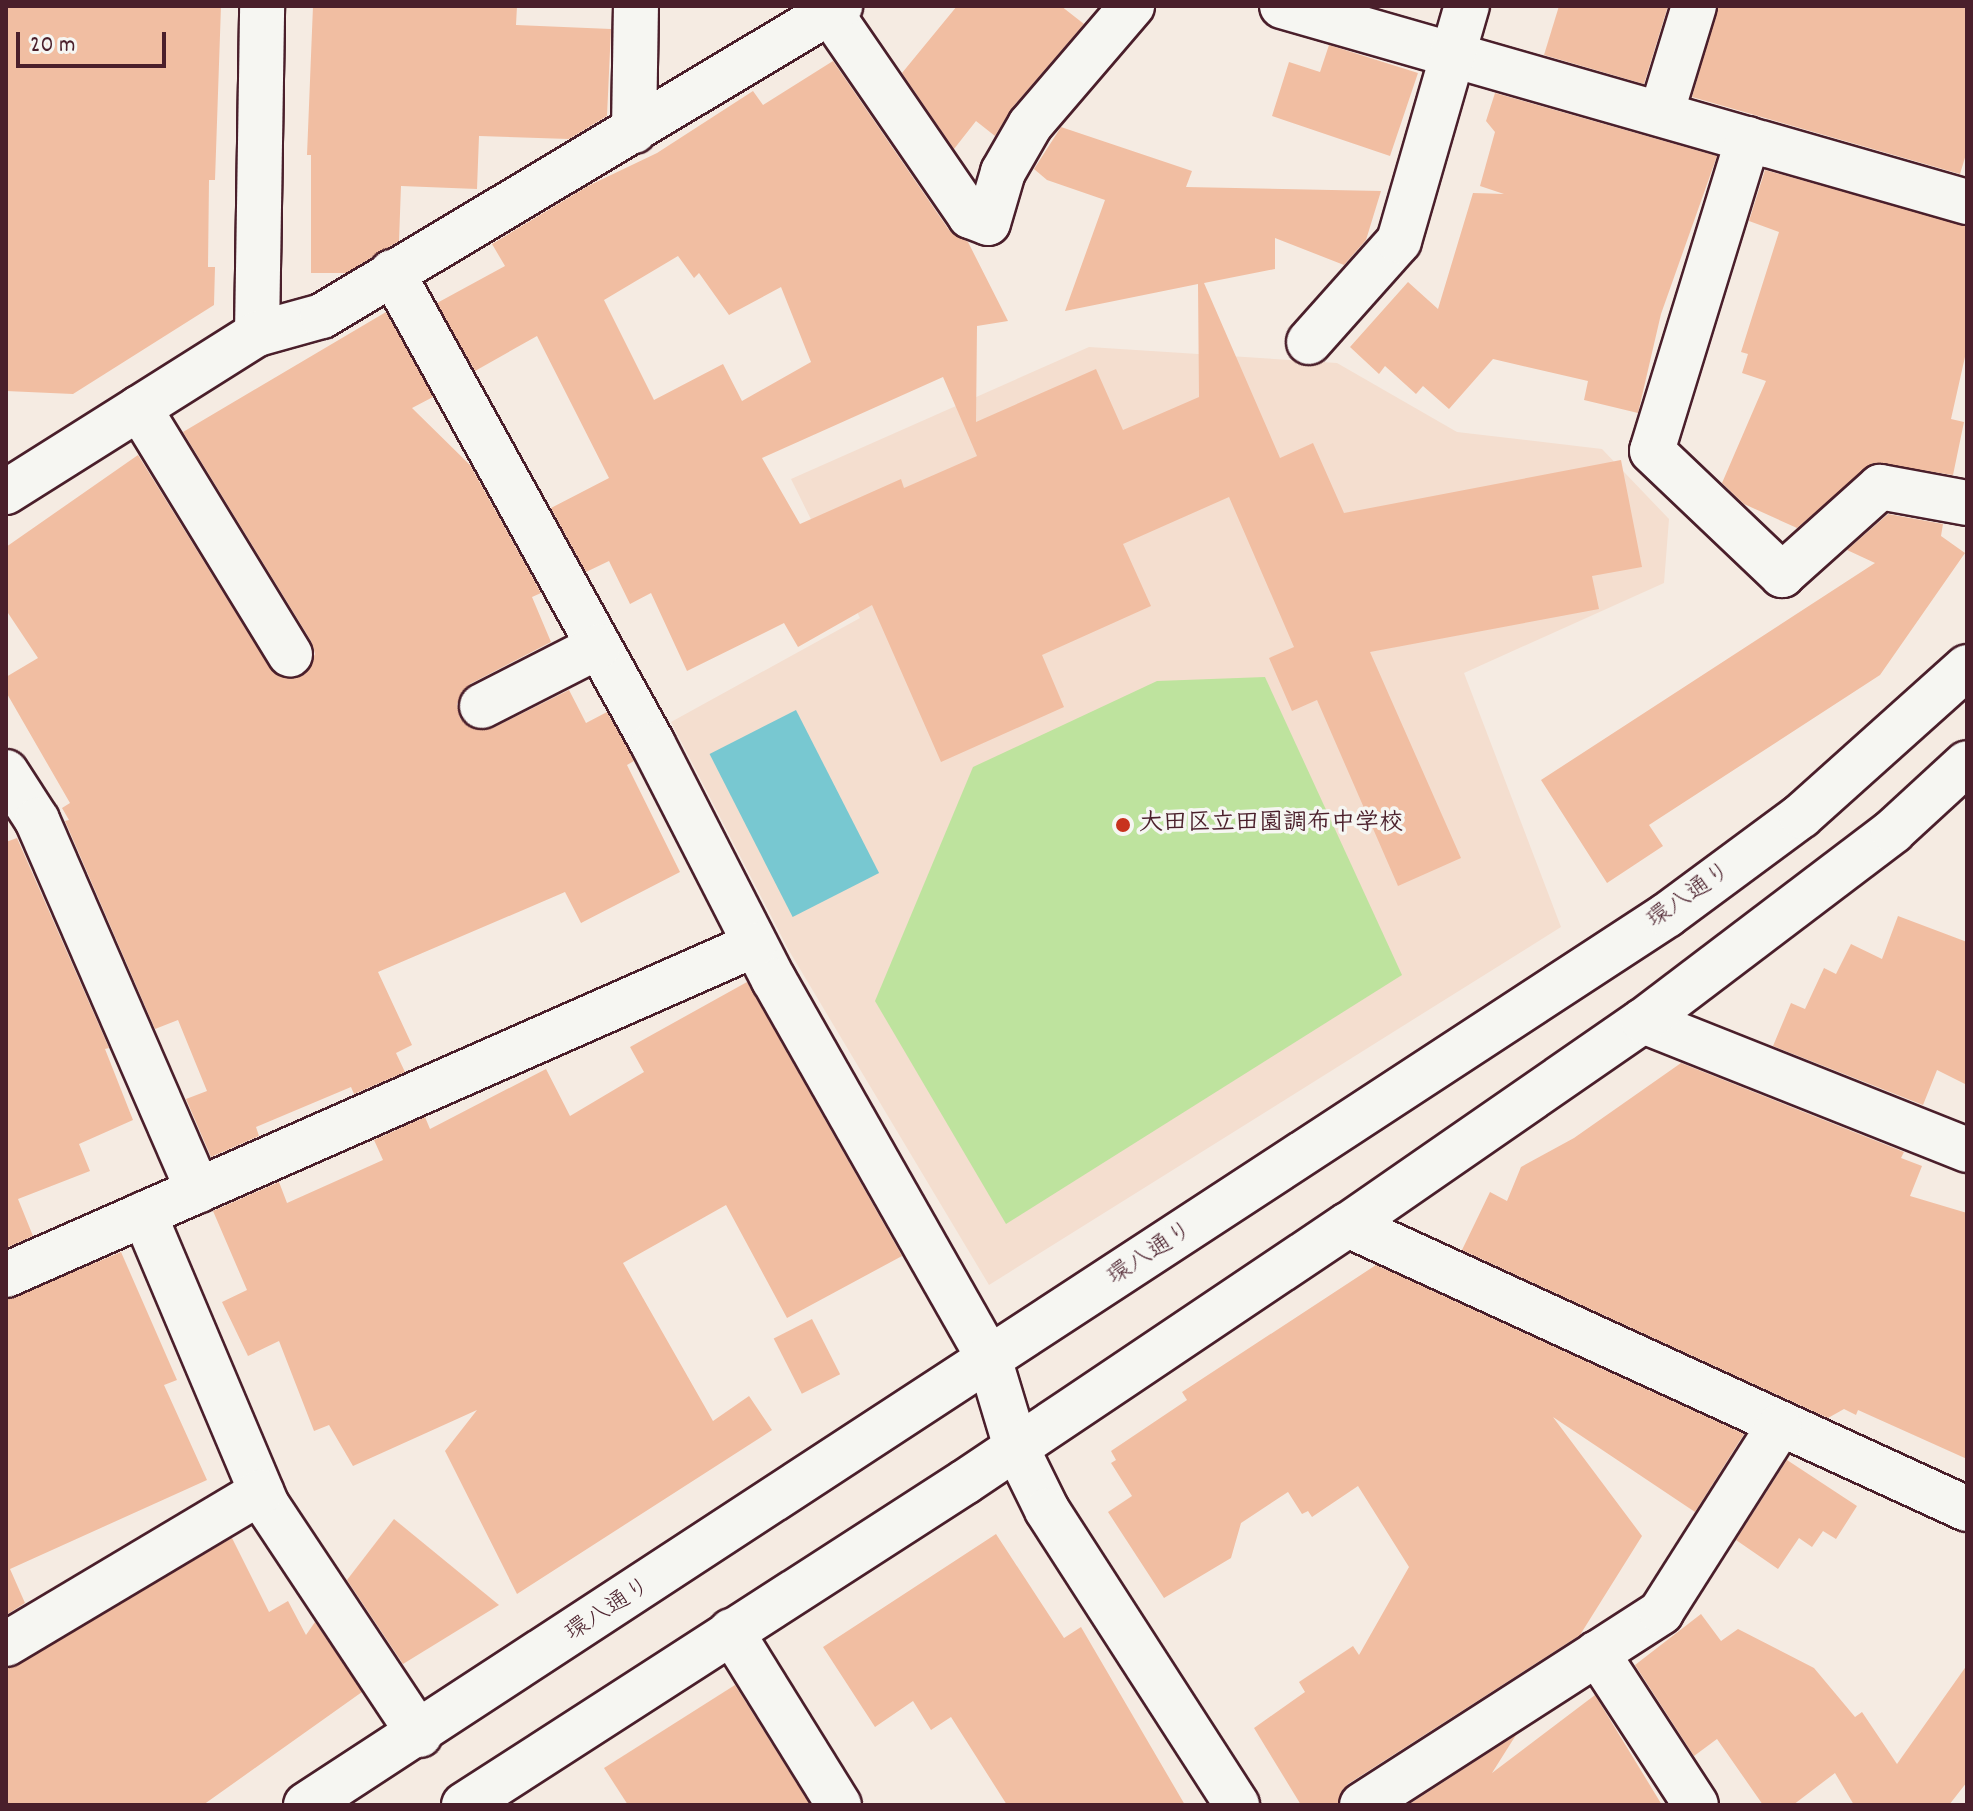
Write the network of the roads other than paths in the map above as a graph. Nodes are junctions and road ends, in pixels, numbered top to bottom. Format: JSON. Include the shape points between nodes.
{"nodes":[{"id":1,"x":262,"y":6,"type":"edge"},
{"id":2,"x":636,"y":6,"type":"edge"},
{"id":3,"x":1132,"y":6,"type":"edge"},
{"id":4,"x":1282,"y":6,"type":"edge"},
{"id":5,"x":1467,"y":6,"type":"edge"},
{"id":6,"x":1694,"y":6,"type":"edge"},
{"id":7,"x":836,"y":10,"type":"edge"},
{"id":8,"x":1454,"y":55,"type":"junction"},
{"id":9,"x":1661,"y":114,"type":"junction"},
{"id":10,"x":634,"y":131,"type":"junction"},
{"id":11,"x":1748,"y":139,"type":"junction"},
{"id":12,"x":1967,"y":202,"type":"edge"},
{"id":13,"x":392,"y":272,"type":"junction"},
{"id":14,"x":257,"y":334,"type":"junction"},
{"id":15,"x":1309,"y":342,"type":"dead end"},
{"id":16,"x":139,"y":408,"type":"junction"},
{"id":17,"x":6,"y":492,"type":"edge"},
{"id":18,"x":1967,"y":503,"type":"edge"},
{"id":19,"x":599,"y":646,"type":"junction"},
{"id":20,"x":290,"y":654,"type":"dead end"},
{"id":21,"x":1967,"y":667,"type":"edge"},
{"id":22,"x":482,"y":706,"type":"dead end"},
{"id":23,"x":1967,"y":763,"type":"edge"},
{"id":24,"x":6,"y":772,"type":"edge"},
{"id":25,"x":754,"y":945,"type":"junction"},
{"id":26,"x":1643,"y":1021,"type":"junction"},
{"id":27,"x":1967,"y":1150,"type":"edge"},
{"id":28,"x":198,"y":1190,"type":"junction"},
{"id":29,"x":144,"y":1214,"type":"junction"},
{"id":30,"x":1348,"y":1225,"type":"junction"},
{"id":31,"x":6,"y":1275,"type":"edge"},
{"id":32,"x":990,"y":1361,"type":"junction"},
{"id":33,"x":1779,"y":1426,"type":"junction"},
{"id":34,"x":1016,"y":1447,"type":"junction"},
{"id":35,"x":261,"y":1492,"type":"junction"},
{"id":36,"x":1967,"y":1509,"type":"edge"},
{"id":37,"x":731,"y":1631,"type":"junction"},
{"id":38,"x":6,"y":1644,"type":"edge"},
{"id":39,"x":1597,"y":1653,"type":"junction"},
{"id":40,"x":420,"y":1735,"type":"junction"},
{"id":41,"x":306,"y":1805,"type":"edge"},
{"id":42,"x":464,"y":1805,"type":"edge"},
{"id":43,"x":839,"y":1805,"type":"edge"},
{"id":44,"x":1237,"y":1805,"type":"edge"},
{"id":45,"x":1362,"y":1805,"type":"edge"},
{"id":46,"x":1696,"y":1805,"type":"edge"}],
"edges":[{"from":1,"to":14,"type":"street"},
{"from":2,"to":10,"type":"street"},
{"from":3,"to":7,"type":"street","via":[[1030,125],[1003,172],[988,223],[970,216]]},
{"from":4,"to":8,"type":"street"},
{"from":5,"to":8,"type":"street"},
{"from":6,"to":9,"type":"street"},
{"from":7,"to":10,"type":"street"},
{"from":8,"to":9,"type":"street"},
{"from":8,"to":15,"type":"street","via":[[1399,241]]},
{"from":9,"to":11,"type":"street"},
{"from":10,"to":13,"type":"street"},
{"from":11,"to":12,"type":"street"},
{"from":11,"to":18,"type":"street","via":[[1652,451],[1782,575],[1880,487]]},
{"from":13,"to":14,"type":"street","via":[[322,316]]},
{"from":13,"to":19,"type":"street"},
{"from":14,"to":16,"type":"street"},
{"from":16,"to":17,"type":"street"},
{"from":16,"to":20,"type":"street"},
{"from":19,"to":22,"type":"street"},
{"from":19,"to":25,"type":"street"},
{"from":21,"to":32,"type":"street","name":"環八通り","via":[[1801,816],[1667,915]]},
{"from":23,"to":26,"type":"street","via":[[1893,831]]},
{"from":24,"to":28,"type":"street","via":[[37,820]]},
{"from":25,"to":28,"type":"street"},
{"from":25,"to":32,"type":"street"},
{"from":26,"to":27,"type":"street"},
{"from":26,"to":30,"type":"street"},
{"from":28,"to":29,"type":"street"},
{"from":29,"to":31,"type":"street"},
{"from":29,"to":35,"type":"street"},
{"from":30,"to":33,"type":"street"},
{"from":30,"to":34,"type":"street"},
{"from":32,"to":34,"type":"street"},
{"from":32,"to":40,"type":"street","name":"環八通り"},
{"from":33,"to":36,"type":"street"},
{"from":33,"to":39,"type":"street","via":[[1661,1612]]},
{"from":34,"to":37,"type":"street"},
{"from":34,"to":44,"type":"street","via":[[1047,1510]]},
{"from":35,"to":38,"type":"street"},
{"from":35,"to":40,"type":"street"},
{"from":37,"to":42,"type":"street"},
{"from":37,"to":43,"type":"street"},
{"from":39,"to":45,"type":"street"},
{"from":39,"to":46,"type":"street"},
{"from":40,"to":41,"type":"street","name":"環八通り"}]}
